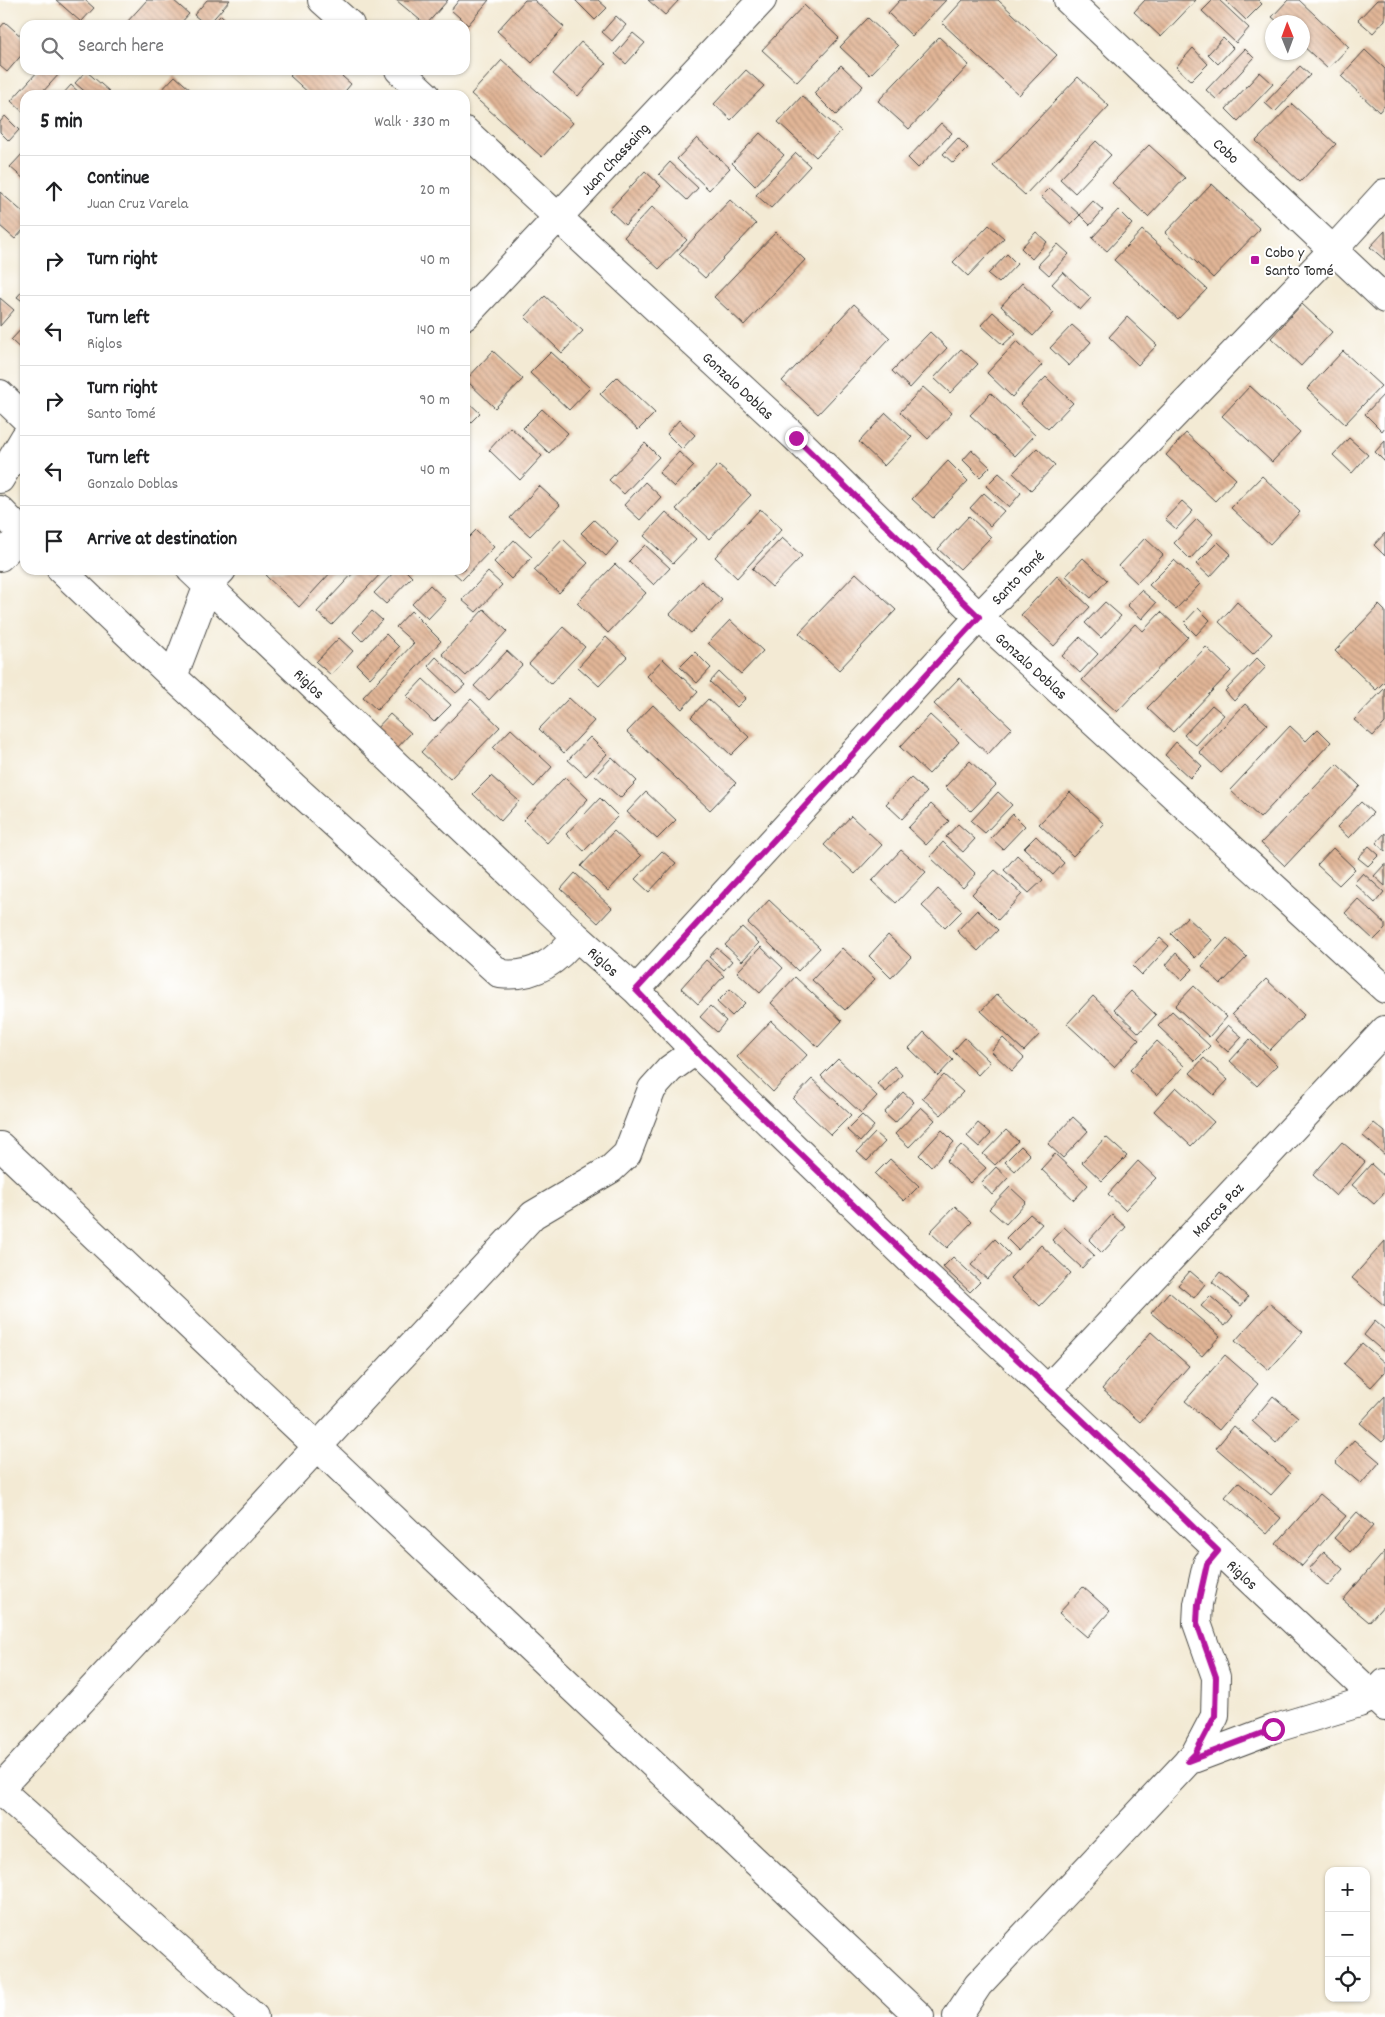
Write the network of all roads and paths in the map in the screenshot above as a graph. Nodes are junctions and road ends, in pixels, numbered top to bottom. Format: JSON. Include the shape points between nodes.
{"nodes":[{"id":1,"x":322,"y":0,"type":"edge"},
{"id":2,"x":762,"y":0,"type":"edge"},
{"id":3,"x":1068,"y":0,"type":"edge"},
{"id":4,"x":344,"y":20,"type":"edge"},
{"id":5,"x":404,"y":75,"type":"edge"},
{"id":6,"x":420,"y":90,"type":"edge"},
{"id":7,"x":470,"y":136,"type":"edge"},
{"id":8,"x":1385,"y":193,"type":"edge"},
{"id":9,"x":559,"y":217,"type":"junction"},
{"id":10,"x":1334,"y":249,"type":"junction"},
{"id":11,"x":1385,"y":299,"type":"edge"},
{"id":12,"x":470,"y":311,"type":"edge"},
{"id":13,"x":0,"y":394,"type":"edge"},
{"id":14,"x":20,"y":413,"type":"edge"},
{"id":15,"x":20,"y":445,"type":"edge"},
{"id":16,"x":0,"y":479,"type":"edge"},
{"id":17,"x":0,"y":510,"type":"edge"},
{"id":18,"x":20,"y":531,"type":"edge"},
{"id":19,"x":20,"y":539,"type":"edge"},
{"id":20,"x":0,"y":557,"type":"edge"},
{"id":21,"x":66,"y":575,"type":"edge"},
{"id":22,"x":207,"y":575,"type":"edge"},
{"id":23,"x":979,"y":617,"type":"junction"},
{"id":24,"x":173,"y":677,"type":"junction"},
{"id":25,"x":576,"y":936,"type":"junction"},
{"id":26,"x":1385,"y":988,"type":"edge"},
{"id":27,"x":636,"y":990,"type":"junction"},
{"id":28,"x":1385,"y":1030,"type":"edge"},
{"id":29,"x":695,"y":1051,"type":"junction"},
{"id":30,"x":0,"y":1146,"type":"edge"},
{"id":31,"x":1048,"y":1389,"type":"junction"},
{"id":32,"x":317,"y":1446,"type":"junction"},
{"id":33,"x":1218,"y":1551,"type":"junction"},
{"id":34,"x":1381,"y":1695,"type":"edge"},
{"id":35,"x":1188,"y":1761,"type":"junction"},
{"id":36,"x":0,"y":1789,"type":"edge"},
{"id":37,"x":254,"y":2017,"type":"edge"},
{"id":38,"x":920,"y":2017,"type":"edge"},
{"id":39,"x":957,"y":2017,"type":"edge"}],
"edges":[{"from":1,"to":4,"type":"street"},
{"from":2,"to":9,"type":"street","name":"Juan Chassaing"},
{"from":3,"to":10,"type":"street","name":"Cobo"},
{"from":5,"to":6,"type":"street"},
{"from":7,"to":9,"type":"street","name":"Gonzalo Doblas"},
{"from":8,"to":10,"type":"street","name":"Santo Tomé"},
{"from":9,"to":12,"type":"street","name":"Juan Chassaing"},
{"from":9,"to":23,"type":"street","name":"Gonzalo Doblas","via":[[796,438]]},
{"from":10,"to":11,"type":"street","name":"Cobo"},
{"from":10,"to":23,"type":"street","name":"Santo Tomé"},
{"from":13,"to":14,"type":"street"},
{"from":15,"to":16,"type":"street"},
{"from":17,"to":18,"type":"street"},
{"from":19,"to":20,"type":"street"},
{"from":21,"to":24,"type":"street"},
{"from":22,"to":24,"type":"street"},
{"from":22,"to":25,"type":"street","name":"Riglos"},
{"from":23,"to":26,"type":"street","name":"Gonzalo Doblas"},
{"from":23,"to":27,"type":"street","name":"Santo Tomé"},
{"from":24,"to":25,"type":"street","via":[[500,974],[530,973],[563,954]]},
{"from":25,"to":27,"type":"street","name":"Riglos"},
{"from":27,"to":29,"type":"street","name":"Riglos"},
{"from":28,"to":31,"type":"street","name":"Marcos Paz"},
{"from":29,"to":31,"type":"street","name":"Riglos","via":[[908,1259]]},
{"from":29,"to":32,"type":"street","via":[[670,1069],[652,1089],[627,1154],[612,1169],[533,1215]]},
{"from":30,"to":32,"type":"street"},
{"from":31,"to":33,"type":"street","name":"Riglos"},
{"from":32,"to":36,"type":"street"},
{"from":32,"to":38,"type":"street"},
{"from":33,"to":34,"type":"street","name":"Riglos"},
{"from":33,"to":35,"type":"street","via":[[1207,1564],[1197,1623],[1216,1677],[1215,1716]]},
{"from":34,"to":35,"type":"street","via":[[1273,1729]]},
{"from":35,"to":39,"type":"street","via":[[978,1985]]},
{"from":36,"to":37,"type":"street"}]}
